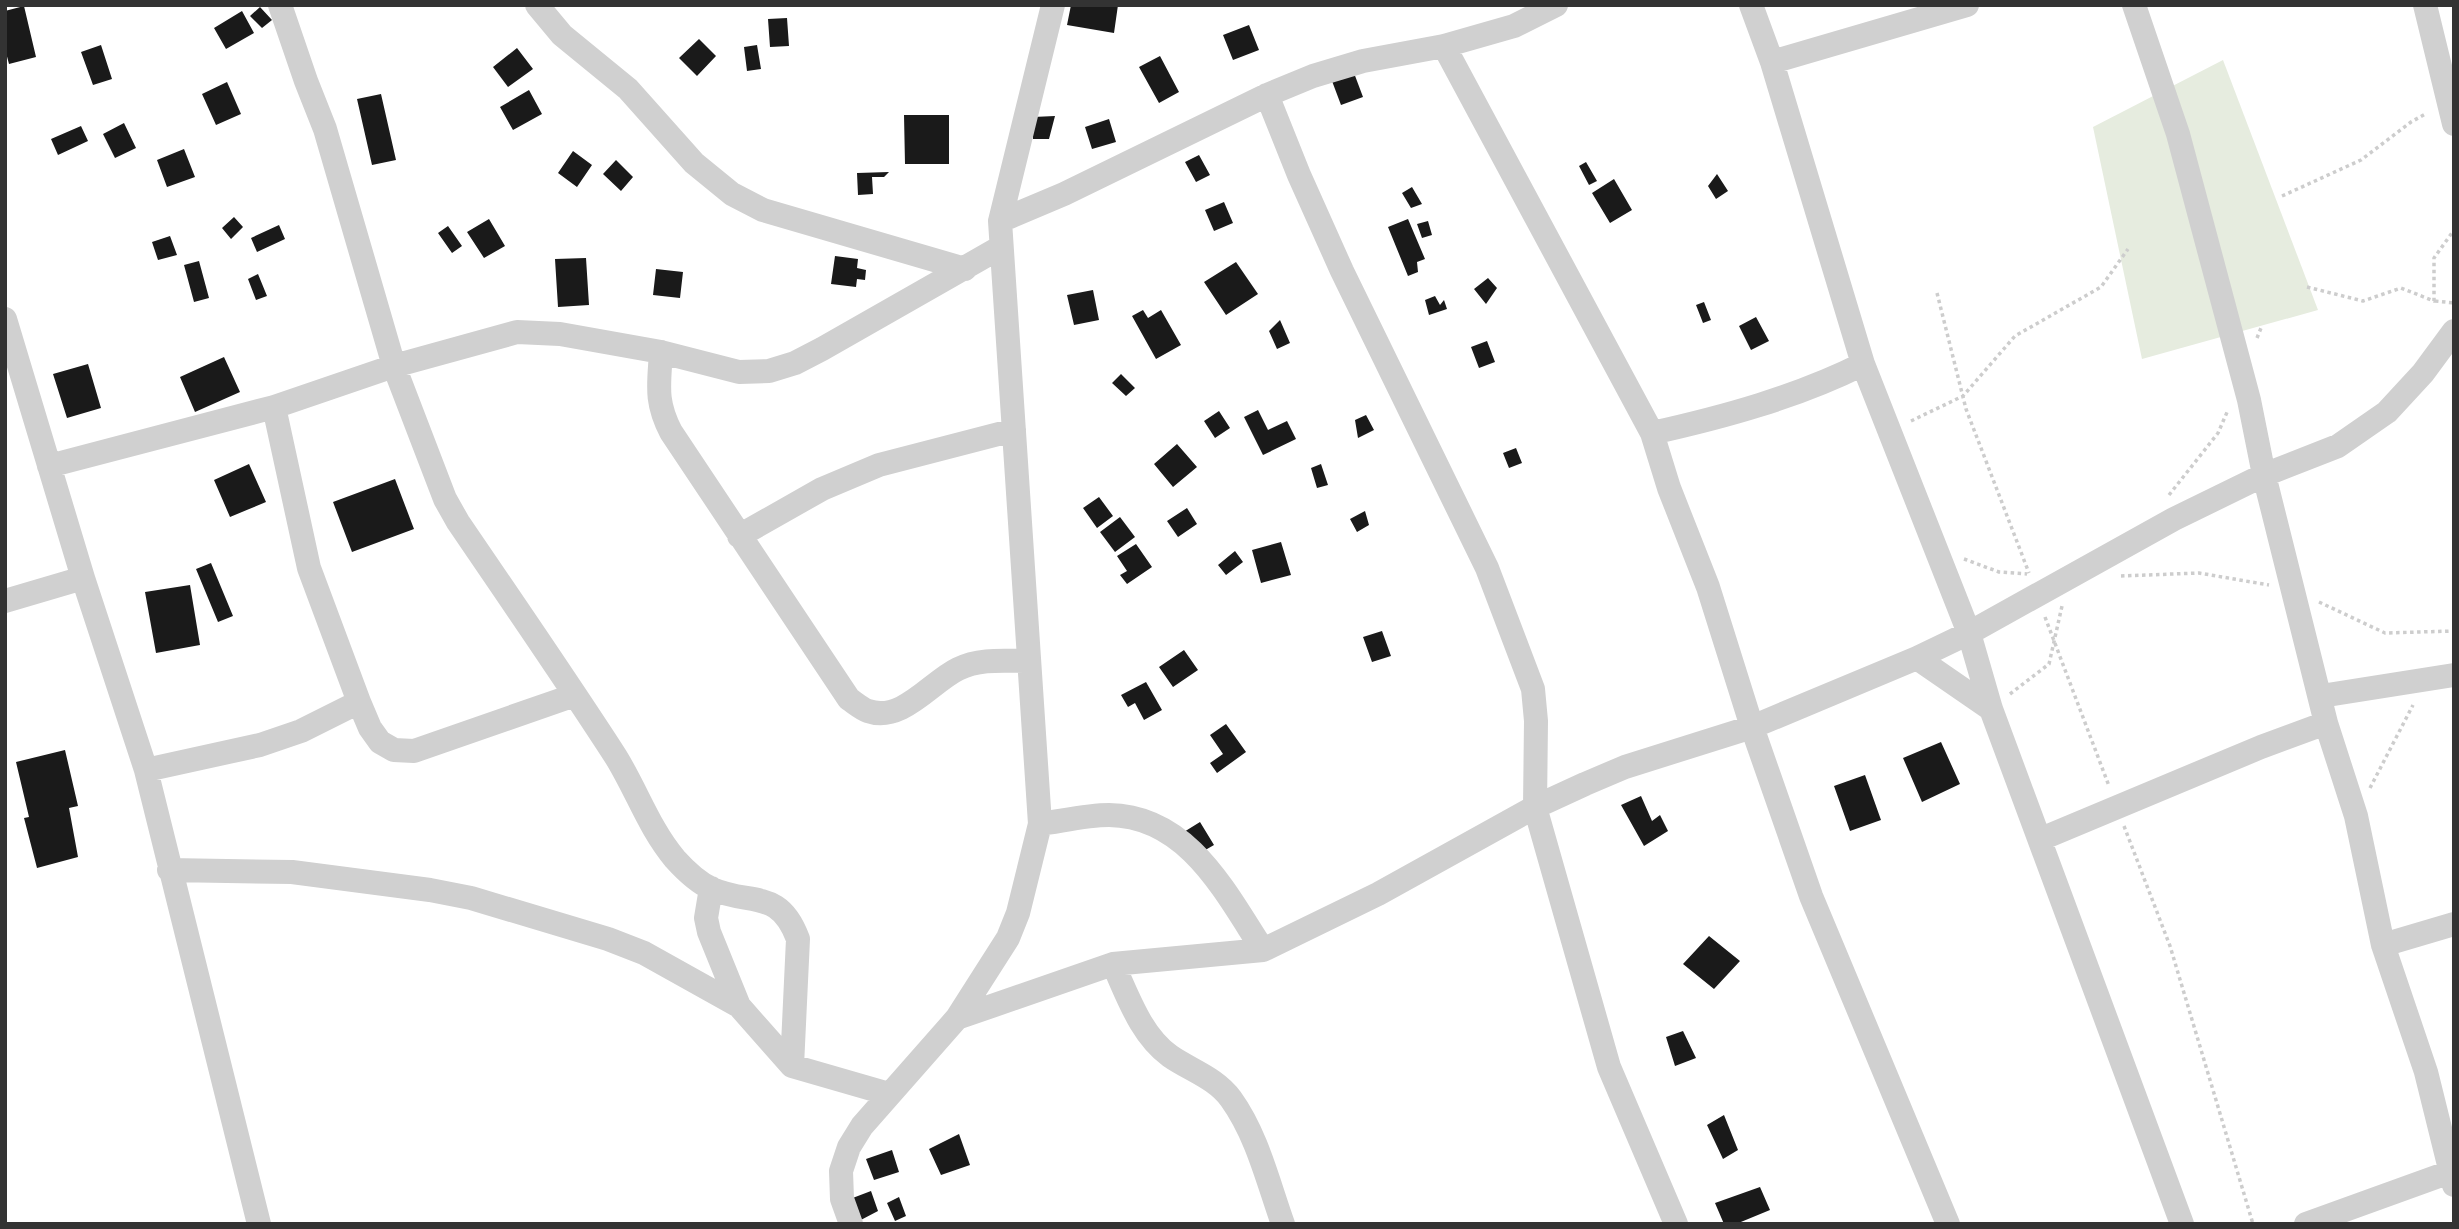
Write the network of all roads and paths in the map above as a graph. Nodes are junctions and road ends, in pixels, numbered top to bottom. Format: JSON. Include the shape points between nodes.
{"nodes":[{"id":1,"x":280,"y":5,"type":"edge"},
{"id":2,"x":537,"y":5,"type":"edge"},
{"id":3,"x":1054,"y":5,"type":"edge"},
{"id":4,"x":1556,"y":5,"type":"edge"},
{"id":5,"x":1751,"y":5,"type":"edge"},
{"id":6,"x":1967,"y":5,"type":"edge"},
{"id":7,"x":2134,"y":5,"type":"edge"},
{"id":8,"x":2425,"y":5,"type":"edge"},
{"id":9,"x":1444,"y":46,"type":"junction"},
{"id":10,"x":1772,"y":62,"type":"junction"},
{"id":11,"x":1267,"y":95,"type":"junction"},
{"id":12,"x":2432,"y":111,"type":"dead end"},
{"id":13,"x":2454,"y":124,"type":"edge"},
{"id":14,"x":2282,"y":196,"type":"dead end"},
{"id":15,"x":1000,"y":221,"type":"junction"},
{"id":16,"x":2454,"y":230,"type":"edge"},
{"id":17,"x":1001,"y":247,"type":"junction"},
{"id":18,"x":2128,"y":248,"type":"dead end"},
{"id":19,"x":965,"y":269,"type":"junction"},
{"id":20,"x":2307,"y":287,"type":"dead end"},
{"id":21,"x":1937,"y":293,"type":"dead end"},
{"id":22,"x":2434,"y":301,"type":"junction"},
{"id":23,"x":2454,"y":303,"type":"edge"},
{"id":24,"x":5,"y":319,"type":"edge"},
{"id":25,"x":2260,"y":328,"type":"dead end"},
{"id":26,"x":2454,"y":331,"type":"edge"},
{"id":27,"x":2256,"y":340,"type":"dead end"},
{"id":28,"x":661,"y":352,"type":"junction"},
{"id":29,"x":1863,"y":363,"type":"junction"},
{"id":30,"x":394,"y":366,"type":"junction"},
{"id":31,"x":1963,"y":396,"type":"junction"},
{"id":32,"x":274,"y":407,"type":"junction"},
{"id":33,"x":2228,"y":410,"type":"dead end"},
{"id":34,"x":1014,"y":430,"type":"junction"},
{"id":35,"x":1890,"y":432,"type":"junction"},
{"id":36,"x":1652,"y":433,"type":"junction"},
{"id":37,"x":49,"y":467,"type":"junction"},
{"id":38,"x":2264,"y":475,"type":"junction"},
{"id":39,"x":2169,"y":495,"type":"dead end"},
{"id":40,"x":739,"y":536,"type":"junction"},
{"id":41,"x":1936,"y":548,"type":"junction"},
{"id":42,"x":2121,"y":576,"type":"dead end"},
{"id":43,"x":2069,"y":577,"type":"junction"},
{"id":44,"x":83,"y":578,"type":"junction"},
{"id":45,"x":2293,"y":590,"type":"junction"},
{"id":46,"x":5,"y":601,"type":"edge"},
{"id":47,"x":2045,"y":617,"type":"dead end"},
{"id":48,"x":2454,"y":631,"type":"edge"},
{"id":49,"x":1969,"y":633,"type":"junction"},
{"id":50,"x":1917,"y":658,"type":"junction"},
{"id":51,"x":1028,"y":661,"type":"junction"},
{"id":52,"x":2454,"y":675,"type":"edge"},
{"id":53,"x":2427,"y":679,"type":"junction"},
{"id":54,"x":575,"y":695,"type":"junction"},
{"id":55,"x":2321,"y":696,"type":"junction"},
{"id":56,"x":359,"y":702,"type":"junction"},
{"id":57,"x":1991,"y":709,"type":"junction"},
{"id":58,"x":2326,"y":723,"type":"junction"},
{"id":59,"x":1752,"y":727,"type":"junction"},
{"id":60,"x":146,"y":770,"type":"junction"},
{"id":61,"x":2113,"y":796,"type":"dead end"},
{"id":62,"x":1535,"y":807,"type":"junction"},
{"id":63,"x":2356,"y":816,"type":"junction"},
{"id":64,"x":2122,"y":821,"type":"dead end"},
{"id":65,"x":1040,"y":824,"type":"junction"},
{"id":66,"x":2041,"y":839,"type":"junction"},
{"id":67,"x":169,"y":870,"type":"junction"},
{"id":68,"x":711,"y":888,"type":"junction"},
{"id":69,"x":2454,"y":924,"type":"edge"},
{"id":70,"x":2383,"y":945,"type":"junction"},
{"id":71,"x":1263,"y":950,"type":"junction"},
{"id":72,"x":1113,"y":964,"type":"junction"},
{"id":73,"x":739,"y":1006,"type":"junction"},
{"id":74,"x":957,"y":1018,"type":"junction"},
{"id":75,"x":792,"y":1066,"type":"junction"},
{"id":76,"x":889,"y":1094,"type":"junction"},
{"id":77,"x":2452,"y":1179,"type":"edge"},
{"id":78,"x":259,"y":1224,"type":"edge"},
{"id":79,"x":851,"y":1224,"type":"edge"},
{"id":80,"x":1283,"y":1224,"type":"edge"},
{"id":81,"x":1676,"y":1224,"type":"edge"},
{"id":82,"x":1948,"y":1224,"type":"edge"},
{"id":83,"x":2182,"y":1224,"type":"edge"},
{"id":84,"x":2253,"y":1224,"type":"edge"},
{"id":85,"x":2306,"y":1224,"type":"edge"}],
"edges":[{"from":1,"to":30,"type":"street","via":[[325,129]]},
{"from":2,"to":19,"type":"street","via":[[562,35],[628,89],[694,163],[732,194],[763,210]]},
{"from":3,"to":15,"type":"street"},
{"from":4,"to":9,"type":"street","via":[[1514,26]]},
{"from":5,"to":10,"type":"street"},
{"from":6,"to":10,"type":"street"},
{"from":7,"to":38,"type":"street","via":[[2178,134],[2249,400]]},
{"from":8,"to":13,"type":"street"},
{"from":9,"to":11,"type":"street","via":[[1363,61]]},
{"from":9,"to":36,"type":"street"},
{"from":10,"to":29,"type":"street"},
{"from":11,"to":15,"type":"street"},
{"from":11,"to":62,"type":"street","via":[[1342,271],[1487,568],[1533,689]]},
{"from":12,"to":14,"type":"path","via":[[2361,160]]},
{"from":15,"to":17,"type":"street"},
{"from":16,"to":22,"type":"path","via":[[2434,258]]},
{"from":17,"to":19,"type":"street"},
{"from":17,"to":34,"type":"street"},
{"from":18,"to":31,"type":"path","via":[[2101,287],[2015,336]]},
{"from":19,"to":28,"type":"street","via":[[822,349],[769,371],[739,372]]},
{"from":20,"to":22,"type":"path","via":[[2363,301],[2401,288]]},
{"from":21,"to":31,"type":"path"},
{"from":22,"to":23,"type":"path"},
{"from":24,"to":37,"type":"street"},
{"from":25,"to":27,"type":"path"},
{"from":26,"to":38,"type":"street","via":[[2387,412],[2338,446]]},
{"from":28,"to":30,"type":"street","via":[[560,334],[517,332]]},
{"from":28,"to":40,"type":"street","via":[[658,400],[662,415]]},
{"from":29,"to":35,"type":"street"},
{"from":29,"to":36,"type":"street","via":[[1737,412]]},
{"from":30,"to":32,"type":"street"},
{"from":30,"to":54,"type":"street","via":[[445,499]]},
{"from":31,"to":35,"type":"path"},
{"from":31,"to":41,"type":"path","via":[[2032,576],[1999,572]]},
{"from":32,"to":37,"type":"street"},
{"from":32,"to":56,"type":"street","via":[[309,568]]},
{"from":33,"to":39,"type":"path","via":[[2218,433]]},
{"from":34,"to":40,"type":"street","via":[[879,464],[822,489]]},
{"from":34,"to":51,"type":"street"},
{"from":35,"to":41,"type":"street"},
{"from":36,"to":59,"type":"street"},
{"from":37,"to":44,"type":"street"},
{"from":38,"to":43,"type":"street"},
{"from":38,"to":45,"type":"street"},
{"from":40,"to":51,"type":"street","via":[[849,699],[868,711],[889,712],[908,704],[944,677],[978,662]]},
{"from":41,"to":49,"type":"street"},
{"from":42,"to":45,"type":"path","via":[[2199,573]]},
{"from":43,"to":49,"type":"street"},
{"from":43,"to":57,"type":"path","via":[[2049,664]]},
{"from":44,"to":46,"type":"street"},
{"from":44,"to":60,"type":"street"},
{"from":45,"to":48,"type":"path","via":[[2385,633]]},
{"from":45,"to":55,"type":"street"},
{"from":47,"to":61,"type":"path"},
{"from":49,"to":50,"type":"street"},
{"from":49,"to":57,"type":"street"},
{"from":50,"to":57,"type":"street"},
{"from":50,"to":59,"type":"street"},
{"from":51,"to":65,"type":"street"},
{"from":52,"to":53,"type":"street"},
{"from":53,"to":55,"type":"street"},
{"from":53,"to":63,"type":"path"},
{"from":54,"to":56,"type":"street","via":[[414,751],[394,750],[380,742]]},
{"from":54,"to":68,"type":"street","via":[[662,844]]},
{"from":55,"to":58,"type":"street"},
{"from":56,"to":60,"type":"street","via":[[260,745]]},
{"from":57,"to":66,"type":"street"},
{"from":58,"to":63,"type":"street"},
{"from":58,"to":66,"type":"street"},
{"from":59,"to":62,"type":"street","via":[[1625,767]]},
{"from":59,"to":82,"type":"street","via":[[1811,896]]},
{"from":60,"to":67,"type":"street"},
{"from":62,"to":71,"type":"street","via":[[1378,894]]},
{"from":62,"to":81,"type":"street","via":[[1609,1066]]},
{"from":63,"to":70,"type":"street"},
{"from":64,"to":84,"type":"path","via":[[2169,946]]},
{"from":65,"to":71,"type":"street","via":[[1109,815],[1139,819],[1177,837],[1208,866]]},
{"from":65,"to":74,"type":"street","via":[[1008,938]]},
{"from":66,"to":83,"type":"street"},
{"from":67,"to":73,"type":"street","via":[[292,872],[471,898],[644,953]]},
{"from":67,"to":78,"type":"street"},
{"from":68,"to":73,"type":"street","via":[[706,918]]},
{"from":68,"to":75,"type":"street","via":[[772,904],[791,921],[798,939]]},
{"from":69,"to":70,"type":"street"},
{"from":70,"to":77,"type":"street","via":[[2426,1072]]},
{"from":71,"to":72,"type":"street"},
{"from":72,"to":74,"type":"street"},
{"from":72,"to":80,"type":"street","via":[[1143,1028],[1168,1055],[1203,1074],[1230,1097],[1249,1128]]},
{"from":73,"to":75,"type":"street"},
{"from":74,"to":76,"type":"street"},
{"from":75,"to":76,"type":"street"},
{"from":76,"to":79,"type":"street","via":[[862,1126],[841,1171],[842,1199]]},
{"from":77,"to":85,"type":"street"}]}
